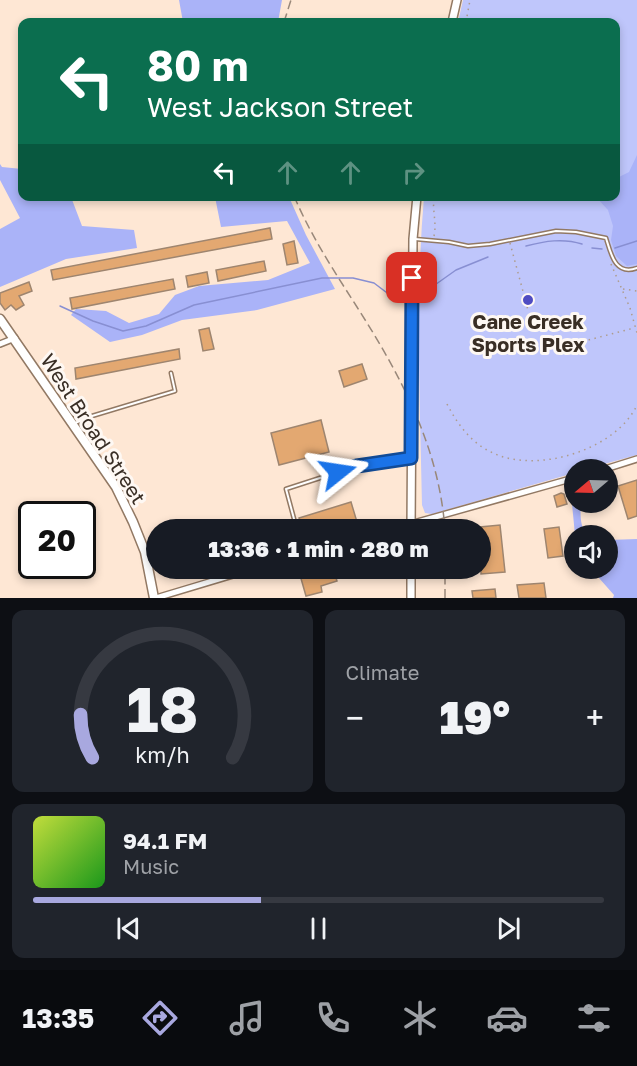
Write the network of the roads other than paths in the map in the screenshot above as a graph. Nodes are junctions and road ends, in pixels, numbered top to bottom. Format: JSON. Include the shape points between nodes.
{"nodes":[{"id":1,"x":457,"y":0,"type":"edge"},
{"id":2,"x":453,"y":18,"type":"edge"},
{"id":3,"x":416,"y":201,"type":"edge"},
{"id":4,"x":412,"y":239,"type":"junction"},
{"id":5,"x":637,"y":268,"type":"edge"},
{"id":6,"x":0,"y":319,"type":"edge"},
{"id":7,"x":15,"y":338,"type":"junction"},
{"id":8,"x":0,"y":344,"type":"edge"},
{"id":9,"x":171,"y":373,"type":"dead end"},
{"id":10,"x":72,"y":424,"type":"junction"},
{"id":11,"x":411,"y":458,"type":"junction"},
{"id":12,"x":637,"y":459,"type":"edge"},
{"id":13,"x":618,"y":465,"type":"edge"},
{"id":14,"x":564,"y":481,"type":"edge"},
{"id":15,"x":294,"y":519,"type":"edge"},
{"id":16,"x":411,"y":519,"type":"edge"},
{"id":17,"x":434,"y":519,"type":"edge"},
{"id":18,"x":219,"y":579,"type":"edge"},
{"id":19,"x":411,"y":579,"type":"edge"},
{"id":20,"x":155,"y":598,"type":"edge"},
{"id":21,"x":411,"y":598,"type":"edge"}],
"edges":[{"from":1,"to":2,"type":"street"},
{"from":3,"to":4,"type":"street"},
{"from":4,"to":5,"type":"lane","via":[[468,246],[556,231],[576,232],[606,238],[613,261],[620,268]]},
{"from":4,"to":11,"type":"street"},
{"from":6,"to":7,"type":"main road","name":"West Broad Street"},
{"from":7,"to":8,"type":"street"},
{"from":7,"to":10,"type":"main road","name":"West Broad Street"},
{"from":9,"to":10,"type":"lane","via":[[175,391]]},
{"from":10,"to":20,"type":"main road","name":"West Broad Street","via":[[116,487],[133,522],[145,552]]},
{"from":11,"to":15,"type":"lane","via":[[357,466],[286,489]]},
{"from":11,"to":16,"type":"street"},
{"from":12,"to":13,"type":"street"},
{"from":14,"to":17,"type":"street"},
{"from":18,"to":20,"type":"street"},
{"from":19,"to":21,"type":"street"}]}
